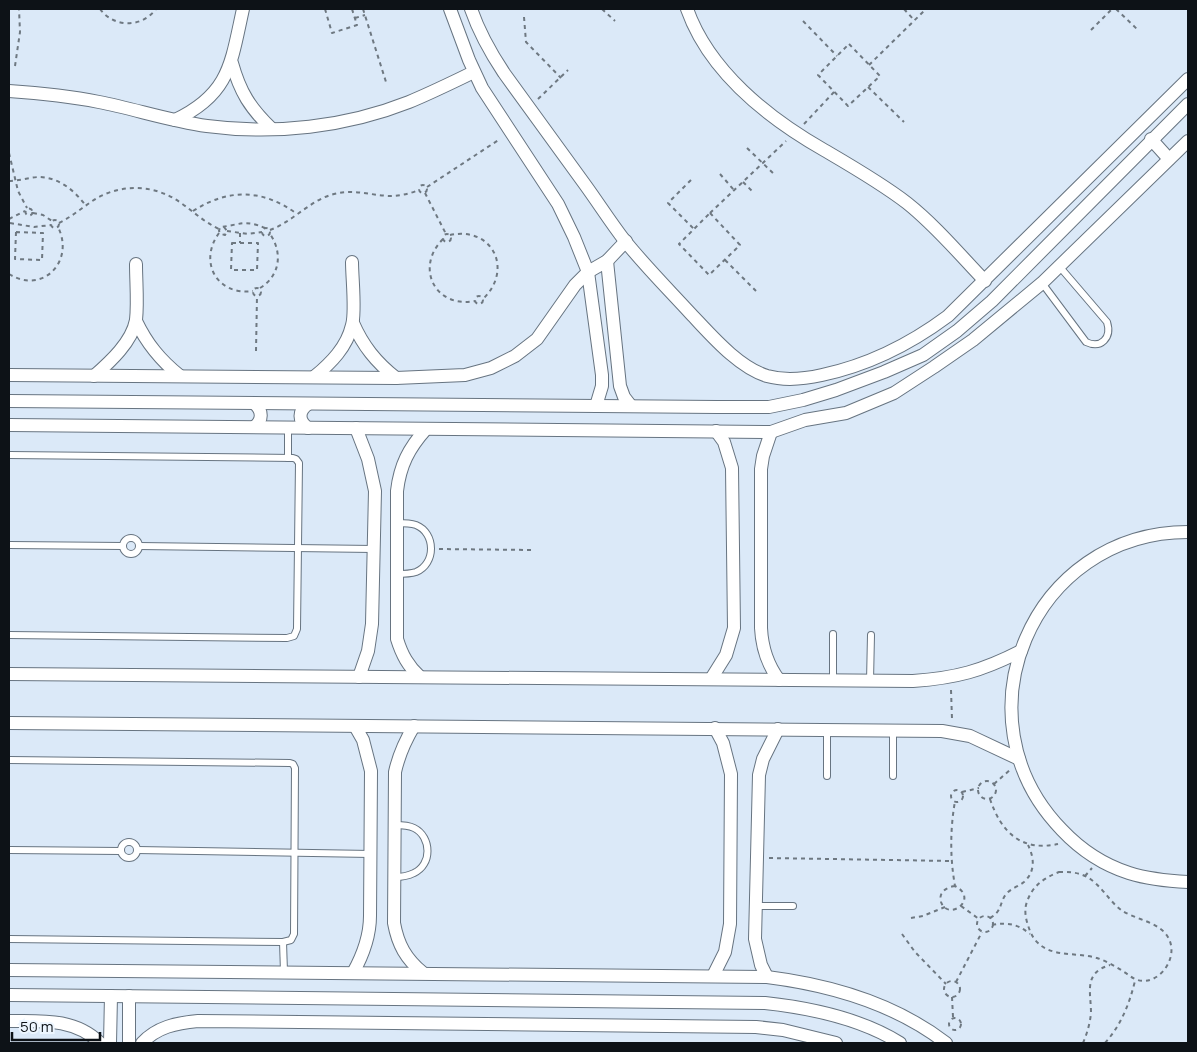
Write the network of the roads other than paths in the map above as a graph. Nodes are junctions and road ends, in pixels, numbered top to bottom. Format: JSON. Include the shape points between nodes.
{"nodes":[{"id":1,"x":243,"y":9,"type":"edge"},
{"id":2,"x":450,"y":9,"type":"edge"},
{"id":3,"x":471,"y":9,"type":"edge"},
{"id":4,"x":687,"y":9,"type":"edge"},
{"id":5,"x":489,"y":50,"type":"junction"},
{"id":6,"x":469,"y":60,"type":"junction"},
{"id":7,"x":232,"y":63,"type":"junction"},
{"id":8,"x":474,"y":72,"type":"junction"},
{"id":9,"x":1188,"y":79,"type":"edge"},
{"id":10,"x":9,"y":91,"type":"edge"},
{"id":11,"x":1188,"y":104,"type":"edge"},
{"id":12,"x":175,"y":120,"type":"junction"},
{"id":13,"x":272,"y":129,"type":"junction"},
{"id":14,"x":1152,"y":139,"type":"junction"},
{"id":15,"x":1188,"y":141,"type":"edge"},
{"id":16,"x":1169,"y":159,"type":"junction"},
{"id":17,"x":626,"y":241,"type":"junction"},
{"id":18,"x":607,"y":261,"type":"junction"},
{"id":19,"x":352,"y":262,"type":"dead end"},
{"id":20,"x":136,"y":264,"type":"dead end"},
{"id":21,"x":1059,"y":266,"type":"junction"},
{"id":22,"x":588,"y":272,"type":"junction"},
{"id":23,"x":985,"y":281,"type":"junction"},
{"id":24,"x":1042,"y":283,"type":"junction"},
{"id":25,"x":136,"y":321,"type":"junction"},
{"id":26,"x":353,"y":323,"type":"junction"},
{"id":27,"x":9,"y":375,"type":"edge"},
{"id":28,"x":94,"y":376,"type":"junction"},
{"id":29,"x":180,"y":376,"type":"junction"},
{"id":30,"x":314,"y":377,"type":"junction"},
{"id":31,"x":396,"y":378,"type":"junction"},
{"id":32,"x":9,"y":401,"type":"edge"},
{"id":33,"x":254,"y":404,"type":"junction"},
{"id":34,"x":308,"y":404,"type":"junction"},
{"id":35,"x":596,"y":406,"type":"junction"},
{"id":36,"x":631,"y":406,"type":"junction"},
{"id":37,"x":9,"y":426,"type":"edge"},
{"id":38,"x":254,"y":427,"type":"junction"},
{"id":39,"x":288,"y":428,"type":"junction"},
{"id":40,"x":308,"y":428,"type":"junction"},
{"id":41,"x":356,"y":428,"type":"junction"},
{"id":42,"x":426,"y":429,"type":"junction"},
{"id":43,"x":716,"y":431,"type":"junction"},
{"id":44,"x":771,"y":432,"type":"junction"},
{"id":45,"x":9,"y":455,"type":"edge"},
{"id":46,"x":288,"y":458,"type":"junction"},
{"id":47,"x":397,"y":523,"type":"junction"},
{"id":48,"x":1188,"y":532,"type":"edge"},
{"id":49,"x":9,"y":545,"type":"edge"},
{"id":50,"x":123,"y":546,"type":"junction"},
{"id":51,"x":139,"y":546,"type":"junction"},
{"id":52,"x":298,"y":548,"type":"junction"},
{"id":53,"x":374,"y":549,"type":"junction"},
{"id":54,"x":396,"y":574,"type":"junction"},
{"id":55,"x":9,"y":634,"type":"edge"},
{"id":56,"x":833,"y":634,"type":"dead end"},
{"id":57,"x":871,"y":635,"type":"dead end"},
{"id":58,"x":1020,"y":651,"type":"junction"},
{"id":59,"x":9,"y":674,"type":"edge"},
{"id":60,"x":359,"y":677,"type":"junction"},
{"id":61,"x":420,"y":677,"type":"junction"},
{"id":62,"x":711,"y":679,"type":"junction"},
{"id":63,"x":779,"y":680,"type":"junction"},
{"id":64,"x":833,"y":680,"type":"junction"},
{"id":65,"x":870,"y":680,"type":"junction"},
{"id":66,"x":9,"y":723,"type":"edge"},
{"id":67,"x":355,"y":726,"type":"junction"},
{"id":68,"x":414,"y":726,"type":"junction"},
{"id":69,"x":716,"y":728,"type":"junction"},
{"id":70,"x":778,"y":729,"type":"junction"},
{"id":71,"x":827,"y":729,"type":"junction"},
{"id":72,"x":893,"y":730,"type":"junction"},
{"id":73,"x":9,"y":760,"type":"edge"},
{"id":74,"x":1019,"y":760,"type":"junction"},
{"id":75,"x":827,"y":776,"type":"dead end"},
{"id":76,"x":893,"y":776,"type":"dead end"},
{"id":77,"x":395,"y":825,"type":"junction"},
{"id":78,"x":9,"y":850,"type":"edge"},
{"id":79,"x":137,"y":850,"type":"junction"},
{"id":80,"x":121,"y":851,"type":"junction"},
{"id":81,"x":294,"y":853,"type":"junction"},
{"id":82,"x":371,"y":854,"type":"junction"},
{"id":83,"x":395,"y":877,"type":"junction"},
{"id":84,"x":1188,"y":882,"type":"edge"},
{"id":85,"x":756,"y":906,"type":"junction"},
{"id":86,"x":793,"y":906,"type":"dead end"},
{"id":87,"x":9,"y":939,"type":"edge"},
{"id":88,"x":283,"y":942,"type":"junction"},
{"id":89,"x":9,"y":970,"type":"edge"},
{"id":90,"x":284,"y":972,"type":"junction"},
{"id":91,"x":353,"y":973,"type":"junction"},
{"id":92,"x":423,"y":973,"type":"junction"},
{"id":93,"x":713,"y":976,"type":"junction"},
{"id":94,"x":767,"y":977,"type":"junction"},
{"id":95,"x":9,"y":995,"type":"edge"},
{"id":96,"x":111,"y":996,"type":"junction"},
{"id":97,"x":129,"y":996,"type":"junction"},
{"id":98,"x":9,"y":1021,"type":"edge"},
{"id":99,"x":100,"y":1043,"type":"edge"},
{"id":100,"x":110,"y":1043,"type":"edge"},
{"id":101,"x":129,"y":1043,"type":"edge"},
{"id":102,"x":142,"y":1043,"type":"edge"},
{"id":103,"x":836,"y":1043,"type":"edge"},
{"id":104,"x":900,"y":1043,"type":"edge"},
{"id":105,"x":946,"y":1043,"type":"edge"}],
"edges":[{"from":1,"to":7,"type":"street"},
{"from":2,"to":6,"type":"street"},
{"from":3,"to":5,"type":"street"},
{"from":4,"to":23,"type":"street","via":[[702,43],[748,95],[796,132],[907,203]]},
{"from":5,"to":6,"type":"street"},
{"from":5,"to":17,"type":"street"},
{"from":6,"to":8,"type":"street"},
{"from":7,"to":12,"type":"street","via":[[210,98],[194,112]]},
{"from":7,"to":13,"type":"street","via":[[246,100]]},
{"from":8,"to":13,"type":"street","via":[[375,113],[316,126]]},
{"from":8,"to":22,"type":"street","via":[[558,204]]},
{"from":9,"to":23,"type":"street"},
{"from":10,"to":12,"type":"street","via":[[100,102]]},
{"from":11,"to":14,"type":"street"},
{"from":12,"to":13,"type":"street","via":[[207,126]]},
{"from":14,"to":16,"type":"street"},
{"from":14,"to":36,"type":"street","via":[[992,301],[923,355],[836,390],[769,407]]},
{"from":15,"to":16,"type":"street"},
{"from":16,"to":21,"type":"street"},
{"from":17,"to":18,"type":"street"},
{"from":17,"to":23,"type":"street","via":[[728,351],[766,376],[788,379],[840,371],[897,350],[948,316]]},
{"from":18,"to":22,"type":"street"},
{"from":18,"to":36,"type":"street","via":[[620,386]]},
{"from":19,"to":26,"type":"street"},
{"from":20,"to":25,"type":"street"},
{"from":21,"to":24,"type":"street"},
{"from":21,"to":24,"type":"lane","via":[[1107,322],[1110,329],[1104,341],[1092,345],[1086,342]]},
{"from":22,"to":31,"type":"street","via":[[537,339],[515,356],[491,368],[465,375]]},
{"from":22,"to":35,"type":"street","via":[[602,375]]},
{"from":24,"to":44,"type":"street","via":[[973,340],[894,393],[846,413],[805,420]]},
{"from":25,"to":28,"type":"street","via":[[119,352]]},
{"from":25,"to":29,"type":"street","via":[[154,352]]},
{"from":26,"to":30,"type":"street","via":[[338,354]]},
{"from":26,"to":31,"type":"street","via":[[370,354]]},
{"from":27,"to":28,"type":"street"},
{"from":28,"to":29,"type":"street"},
{"from":29,"to":30,"type":"street"},
{"from":30,"to":31,"type":"street"},
{"from":32,"to":33,"type":"street"},
{"from":33,"to":34,"type":"street"},
{"from":33,"to":38,"type":"street","via":[[261,412],[261,419]]},
{"from":34,"to":35,"type":"street"},
{"from":34,"to":40,"type":"street","via":[[300,413],[303,425]]},
{"from":35,"to":36,"type":"street"},
{"from":37,"to":38,"type":"street"},
{"from":38,"to":39,"type":"street"},
{"from":39,"to":40,"type":"street"},
{"from":39,"to":46,"type":"lane"},
{"from":40,"to":41,"type":"street"},
{"from":41,"to":42,"type":"street"},
{"from":41,"to":53,"type":"street","via":[[366,451],[375,491]]},
{"from":42,"to":43,"type":"street"},
{"from":42,"to":47,"type":"street","via":[[405,457],[399,474]]},
{"from":43,"to":44,"type":"street"},
{"from":43,"to":62,"type":"street","via":[[729,455],[734,481],[734,628],[726,655]]},
{"from":44,"to":63,"type":"street","via":[[761,469],[761,628],[765,656]]},
{"from":45,"to":46,"type":"lane"},
{"from":46,"to":52,"type":"lane","via":[[299,463]]},
{"from":47,"to":54,"type":"street"},
{"from":47,"to":54,"type":"lane","via":[[408,523],[425,531],[432,549],[425,566],[418,571]]},
{"from":48,"to":58,"type":"street","via":[[1169,532],[1136,539],[1106,551],[1078,570],[1044,606]]},
{"from":49,"to":50,"type":"lane"},
{"from":50,"to":51,"type":"lane","via":[[131,554]]},
{"from":50,"to":51,"type":"lane","via":[[130,538],[135,538]]},
{"from":51,"to":52,"type":"lane"},
{"from":52,"to":53,"type":"lane"},
{"from":52,"to":55,"type":"lane","via":[[297,629],[291,637]]},
{"from":53,"to":60,"type":"street","via":[[371,638]]},
{"from":54,"to":61,"type":"street","via":[[397,639],[402,654]]},
{"from":56,"to":64,"type":"lane"},
{"from":57,"to":65,"type":"lane"},
{"from":58,"to":65,"type":"street","via":[[969,674],[941,679]]},
{"from":58,"to":74,"type":"street","via":[[1011,707]]},
{"from":59,"to":60,"type":"street"},
{"from":60,"to":61,"type":"street"},
{"from":61,"to":62,"type":"street"},
{"from":62,"to":63,"type":"street"},
{"from":63,"to":64,"type":"street"},
{"from":64,"to":65,"type":"street"},
{"from":66,"to":67,"type":"street"},
{"from":67,"to":68,"type":"street"},
{"from":67,"to":82,"type":"street","via":[[363,740],[371,771]]},
{"from":68,"to":69,"type":"street"},
{"from":68,"to":77,"type":"street","via":[[402,748],[395,772]]},
{"from":69,"to":70,"type":"street"},
{"from":69,"to":93,"type":"street","via":[[731,774],[731,904],[728,938]]},
{"from":70,"to":71,"type":"street"},
{"from":70,"to":85,"type":"street","via":[[763,758],[759,775]]},
{"from":71,"to":72,"type":"street"},
{"from":71,"to":75,"type":"lane"},
{"from":72,"to":74,"type":"street","via":[[942,731],[970,736]]},
{"from":72,"to":76,"type":"lane"},
{"from":73,"to":81,"type":"lane","via":[[293,764]]},
{"from":74,"to":84,"type":"street","via":[[1033,792],[1073,841],[1099,859],[1128,872],[1158,880]]},
{"from":77,"to":83,"type":"street"},
{"from":77,"to":83,"type":"lane","via":[[416,828],[428,846],[428,856],[415,873]]},
{"from":78,"to":80,"type":"lane"},
{"from":79,"to":80,"type":"lane","via":[[129,842]]},
{"from":79,"to":80,"type":"lane","via":[[129,859]]},
{"from":79,"to":81,"type":"lane"},
{"from":81,"to":82,"type":"lane"},
{"from":81,"to":88,"type":"lane","via":[[294,934],[291,940]]},
{"from":82,"to":91,"type":"street","via":[[368,936]]},
{"from":83,"to":92,"type":"street","via":[[394,923],[397,938],[403,952]]},
{"from":85,"to":86,"type":"lane"},
{"from":85,"to":94,"type":"street","via":[[757,952]]},
{"from":87,"to":88,"type":"lane"},
{"from":88,"to":90,"type":"lane"},
{"from":89,"to":90,"type":"street"},
{"from":90,"to":91,"type":"street"},
{"from":91,"to":92,"type":"street"},
{"from":92,"to":93,"type":"street"},
{"from":93,"to":94,"type":"street"},
{"from":94,"to":105,"type":"street","via":[[836,989],[872,1001]]},
{"from":95,"to":96,"type":"street"},
{"from":96,"to":97,"type":"street"},
{"from":96,"to":100,"type":"street"},
{"from":97,"to":101,"type":"street"},
{"from":97,"to":104,"type":"street","via":[[765,1003],[829,1014],[863,1025]]},
{"from":98,"to":99,"type":"street","via":[[72,1025]]},
{"from":102,"to":103,"type":"street","via":[[168,1025],[198,1022],[756,1027]]}]}
